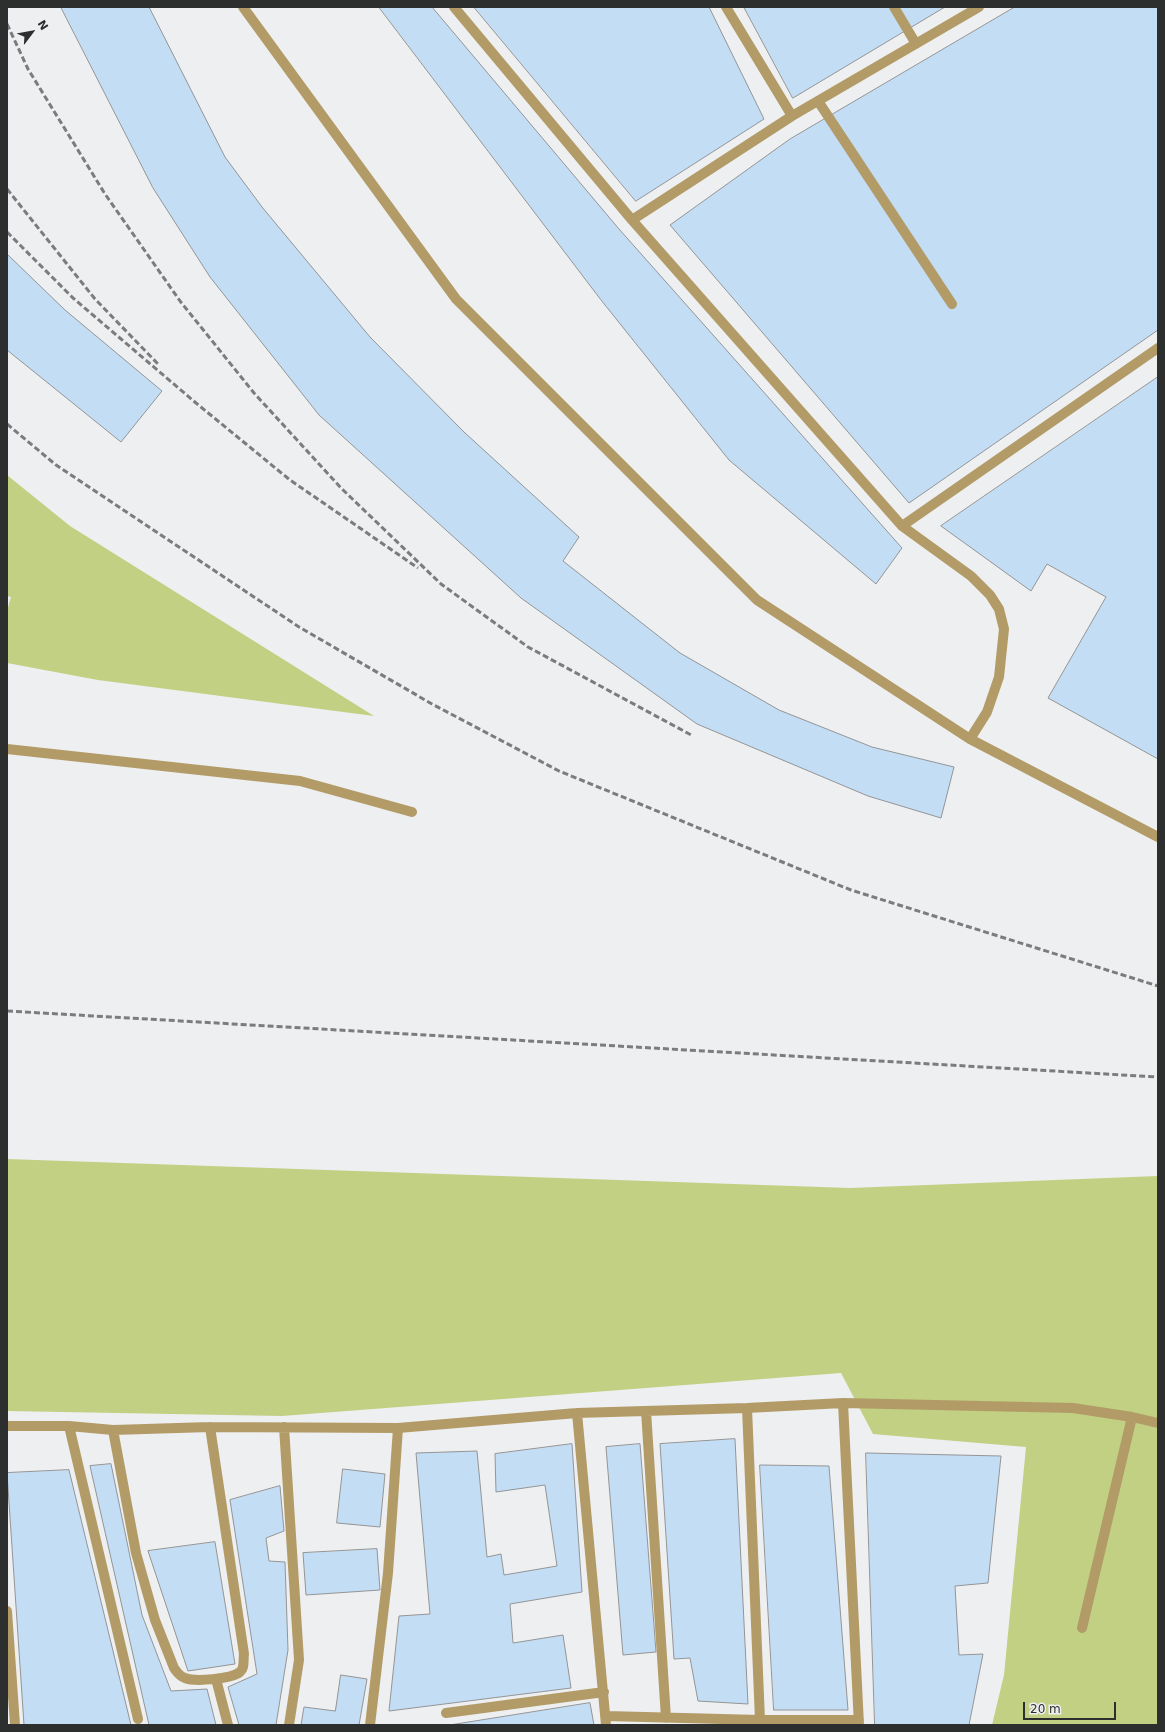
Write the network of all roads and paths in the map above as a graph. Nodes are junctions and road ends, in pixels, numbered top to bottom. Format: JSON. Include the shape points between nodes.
{"nodes":[{"id":1,"x":243,"y":7,"type":"edge"},
{"id":2,"x":454,"y":7,"type":"edge"},
{"id":3,"x":726,"y":7,"type":"edge"},
{"id":4,"x":894,"y":7,"type":"edge"},
{"id":5,"x":979,"y":7,"type":"edge"},
{"id":6,"x":916,"y":44,"type":"junction"},
{"id":7,"x":818,"y":101,"type":"junction"},
{"id":8,"x":792,"y":116,"type":"junction"},
{"id":9,"x":632,"y":220,"type":"junction"},
{"id":10,"x":952,"y":304,"type":"dead end"},
{"id":11,"x":1158,"y":348,"type":"edge"},
{"id":12,"x":902,"y":526,"type":"junction"},
{"id":13,"x":970,"y":739,"type":"junction"},
{"id":14,"x":7,"y":749,"type":"edge"},
{"id":15,"x":412,"y":812,"type":"dead end"},
{"id":16,"x":1158,"y":837,"type":"edge"},
{"id":17,"x":842,"y":1403,"type":"junction"},
{"id":18,"x":747,"y":1408,"type":"junction"},
{"id":19,"x":646,"y":1411,"type":"junction"},
{"id":20,"x":577,"y":1413,"type":"junction"},
{"id":21,"x":1132,"y":1416,"type":"junction"},
{"id":22,"x":1158,"y":1423,"type":"edge"},
{"id":23,"x":7,"y":1426,"type":"edge"},
{"id":24,"x":69,"y":1426,"type":"junction"},
{"id":25,"x":210,"y":1427,"type":"junction"},
{"id":26,"x":284,"y":1427,"type":"junction"},
{"id":27,"x":398,"y":1428,"type":"junction"},
{"id":28,"x":113,"y":1430,"type":"junction"},
{"id":29,"x":7,"y":1611,"type":"edge"},
{"id":30,"x":1082,"y":1628,"type":"dead end"},
{"id":31,"x":216,"y":1678,"type":"junction"},
{"id":32,"x":604,"y":1692,"type":"junction"},
{"id":33,"x":446,"y":1713,"type":"dead end"},
{"id":34,"x":666,"y":1718,"type":"junction"},
{"id":35,"x":138,"y":1719,"type":"dead end"},
{"id":36,"x":606,"y":1720,"type":"edge"},
{"id":37,"x":760,"y":1720,"type":"junction"},
{"id":38,"x":718,"y":1722,"type":"edge"},
{"id":39,"x":859,"y":1722,"type":"edge"},
{"id":40,"x":15,"y":1725,"type":"edge"},
{"id":41,"x":228,"y":1725,"type":"edge"},
{"id":42,"x":289,"y":1725,"type":"edge"},
{"id":43,"x":370,"y":1725,"type":"edge"}],
"edges":[{"from":1,"to":13,"type":"street","via":[[462,305],[757,600]]},
{"from":2,"to":9,"type":"street"},
{"from":3,"to":8,"type":"street"},
{"from":4,"to":6,"type":"street"},
{"from":5,"to":6,"type":"street"},
{"from":6,"to":7,"type":"street"},
{"from":7,"to":8,"type":"street"},
{"from":7,"to":10,"type":"street"},
{"from":8,"to":9,"type":"street"},
{"from":9,"to":12,"type":"street"},
{"from":11,"to":12,"type":"street"},
{"from":12,"to":13,"type":"street","via":[[971,576],[990,595],[999,609],[1004,629],[999,677],[987,712]]},
{"from":13,"to":16,"type":"street"},
{"from":14,"to":15,"type":"street","via":[[300,781]]},
{"from":17,"to":18,"type":"street"},
{"from":17,"to":21,"type":"street","via":[[1073,1408]]},
{"from":17,"to":39,"type":"street"},
{"from":18,"to":19,"type":"street"},
{"from":18,"to":37,"type":"street"},
{"from":19,"to":20,"type":"street"},
{"from":19,"to":34,"type":"street"},
{"from":20,"to":27,"type":"street"},
{"from":20,"to":32,"type":"street"},
{"from":21,"to":22,"type":"street"},
{"from":21,"to":30,"type":"street"},
{"from":23,"to":24,"type":"street"},
{"from":24,"to":28,"type":"street"},
{"from":24,"to":35,"type":"street"},
{"from":25,"to":26,"type":"street"},
{"from":25,"to":28,"type":"street"},
{"from":25,"to":31,"type":"street","via":[[244,1654],[241,1671],[235,1675]]},
{"from":26,"to":27,"type":"street"},
{"from":26,"to":42,"type":"street","via":[[299,1660]]},
{"from":27,"to":43,"type":"street","via":[[388,1573]]},
{"from":28,"to":31,"type":"street","via":[[136,1553],[155,1620],[174,1668],[178,1675],[184,1678]]},
{"from":29,"to":40,"type":"street"},
{"from":31,"to":41,"type":"street"},
{"from":32,"to":33,"type":"street"},
{"from":32,"to":36,"type":"street"},
{"from":34,"to":36,"type":"street"},
{"from":34,"to":38,"type":"street"},
{"from":37,"to":38,"type":"street"},
{"from":37,"to":39,"type":"street"}]}
